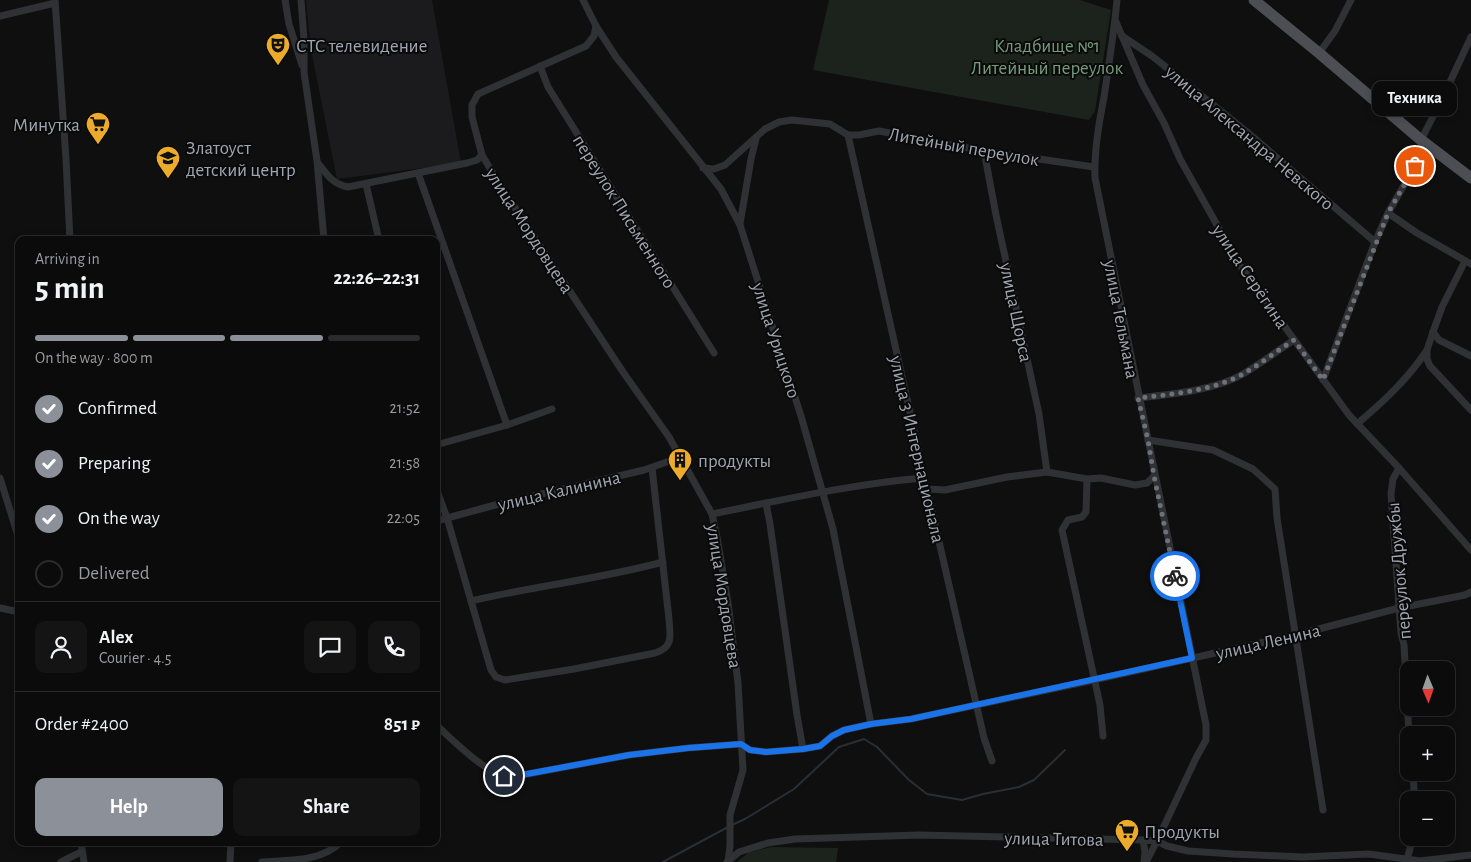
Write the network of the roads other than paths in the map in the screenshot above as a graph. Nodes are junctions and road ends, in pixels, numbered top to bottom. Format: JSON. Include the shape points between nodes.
{"nodes":[{"id":1,"x":285,"y":0,"type":"edge"},
{"id":2,"x":300,"y":0,"type":"edge"},
{"id":3,"x":583,"y":0,"type":"edge"},
{"id":4,"x":1117,"y":0,"type":"edge"},
{"id":5,"x":1254,"y":0,"type":"edge"},
{"id":6,"x":55,"y":1,"type":"edge"},
{"id":7,"x":1347,"y":2,"type":"edge"},
{"id":8,"x":0,"y":16,"type":"edge"},
{"id":9,"x":1115,"y":20,"type":"junction"},
{"id":10,"x":596,"y":26,"type":"junction"},
{"id":11,"x":1122,"y":35,"type":"junction"},
{"id":12,"x":1471,"y":37,"type":"edge"},
{"id":13,"x":1319,"y":53,"type":"junction"},
{"id":14,"x":540,"y":66,"type":"junction"},
{"id":15,"x":304,"y":72,"type":"junction"},
{"id":16,"x":848,"y":135,"type":"junction"},
{"id":17,"x":756,"y":138,"type":"junction"},
{"id":18,"x":1421,"y":140,"type":"junction"},
{"id":19,"x":1433,"y":149,"type":"junction"},
{"id":20,"x":984,"y":151,"type":"junction"},
{"id":21,"x":482,"y":155,"type":"junction"},
{"id":22,"x":317,"y":161,"type":"junction"},
{"id":23,"x":1094,"y":167,"type":"junction"},
{"id":24,"x":703,"y":168,"type":"junction"},
{"id":25,"x":418,"y":173,"type":"junction"},
{"id":26,"x":1471,"y":178,"type":"edge"},
{"id":27,"x":366,"y":184,"type":"junction"},
{"id":28,"x":1388,"y":213,"type":"junction"},
{"id":29,"x":740,"y":224,"type":"junction"},
{"id":30,"x":70,"y":236,"type":"edge"},
{"id":31,"x":324,"y":236,"type":"edge"},
{"id":32,"x":378,"y":236,"type":"edge"},
{"id":33,"x":1376,"y":242,"type":"junction"},
{"id":34,"x":1468,"y":262,"type":"edge"},
{"id":35,"x":1433,"y":332,"type":"junction"},
{"id":36,"x":1294,"y":340,"type":"junction"},
{"id":37,"x":1427,"y":350,"type":"junction"},
{"id":38,"x":714,"y":353,"type":"dead end"},
{"id":39,"x":1471,"y":356,"type":"edge"},
{"id":40,"x":1323,"y":380,"type":"junction"},
{"id":41,"x":1138,"y":398,"type":"junction"},
{"id":42,"x":552,"y":409,"type":"dead end"},
{"id":43,"x":1471,"y":410,"type":"edge"},
{"id":44,"x":1357,"y":424,"type":"junction"},
{"id":45,"x":507,"y":425,"type":"junction"},
{"id":46,"x":1148,"y":440,"type":"junction"},
{"id":47,"x":440,"y":444,"type":"edge"},
{"id":48,"x":681,"y":457,"type":"junction"},
{"id":49,"x":652,"y":468,"type":"junction"},
{"id":50,"x":1399,"y":468,"type":"junction"},
{"id":51,"x":1048,"y":472,"type":"junction"},
{"id":52,"x":1154,"y":476,"type":"junction"},
{"id":53,"x":0,"y":478,"type":"edge"},
{"id":54,"x":923,"y":478,"type":"junction"},
{"id":55,"x":1087,"y":479,"type":"junction"},
{"id":56,"x":927,"y":489,"type":"junction"},
{"id":57,"x":822,"y":492,"type":"junction"},
{"id":58,"x":440,"y":499,"type":"edge"},
{"id":59,"x":766,"y":503,"type":"junction"},
{"id":60,"x":712,"y":514,"type":"junction"},
{"id":61,"x":447,"y":518,"type":"junction"},
{"id":62,"x":440,"y":520,"type":"edge"},
{"id":63,"x":15,"y":526,"type":"edge"},
{"id":64,"x":1471,"y":550,"type":"edge"},
{"id":65,"x":663,"y":562,"type":"junction"},
{"id":66,"x":1471,"y":592,"type":"edge"},
{"id":67,"x":471,"y":601,"type":"junction"},
{"id":68,"x":0,"y":608,"type":"edge"},
{"id":69,"x":1399,"y":608,"type":"junction"},
{"id":70,"x":15,"y":611,"type":"edge"},
{"id":71,"x":1296,"y":635,"type":"junction"},
{"id":72,"x":1192,"y":658,"type":"junction"},
{"id":73,"x":1094,"y":680,"type":"junction"},
{"id":74,"x":976,"y":705,"type":"junction"},
{"id":75,"x":871,"y":724,"type":"junction"},
{"id":76,"x":1408,"y":726,"type":"edge"},
{"id":77,"x":440,"y":728,"type":"edge"},
{"id":78,"x":1103,"y":736,"type":"dead end"},
{"id":79,"x":741,"y":744,"type":"junction"},
{"id":80,"x":803,"y":749,"type":"junction"},
{"id":81,"x":992,"y":762,"type":"dead end"},
{"id":82,"x":1323,"y":810,"type":"dead end"},
{"id":83,"x":1143,"y":840,"type":"junction"},
{"id":84,"x":1157,"y":841,"type":"junction"},
{"id":85,"x":81,"y":846,"type":"edge"},
{"id":86,"x":231,"y":846,"type":"edge"},
{"id":87,"x":336,"y":846,"type":"edge"},
{"id":88,"x":730,"y":846,"type":"junction"},
{"id":89,"x":1410,"y":846,"type":"edge"},
{"id":90,"x":82,"y":852,"type":"junction"},
{"id":91,"x":739,"y":852,"type":"junction"},
{"id":92,"x":1248,"y":854,"type":"junction"},
{"id":93,"x":1471,"y":855,"type":"edge"},
{"id":94,"x":1406,"y":861,"type":"edge"},
{"id":95,"x":62,"y":862,"type":"edge"},
{"id":96,"x":84,"y":862,"type":"edge"},
{"id":97,"x":230,"y":862,"type":"edge"},
{"id":98,"x":262,"y":862,"type":"edge"},
{"id":99,"x":727,"y":862,"type":"edge"},
{"id":100,"x":1145,"y":862,"type":"edge"},
{"id":101,"x":1251,"y":862,"type":"edge"}],
"edges":[{"from":1,"to":15,"type":"street"},
{"from":2,"to":15,"type":"street"},
{"from":3,"to":10,"type":"street","name":"улица Урицкого"},
{"from":4,"to":9,"type":"street","name":"улица Тельмана"},
{"from":5,"to":13,"type":"main road"},
{"from":6,"to":8,"type":"street"},
{"from":6,"to":30,"type":"street"},
{"from":7,"to":13,"type":"street","via":[[1335,31]]},
{"from":9,"to":11,"type":"street","name":"улица Серёгина"},
{"from":9,"to":23,"type":"street","name":"улица Тельмана"},
{"from":10,"to":14,"type":"street","via":[[594,36],[586,46]]},
{"from":10,"to":24,"type":"street","name":"улица Урицкого","via":[[616,57]]},
{"from":11,"to":33,"type":"street","name":"улица Александра Невского","via":[[1248,132]]},
{"from":11,"to":36,"type":"street","name":"улица Серёгина","via":[[1180,160],[1213,219],[1239,264]]},
{"from":12,"to":18,"type":"street"},
{"from":13,"to":18,"type":"main road"},
{"from":14,"to":21,"type":"street","name":"улица Мордовцева","via":[[478,94],[472,104],[472,117]]},
{"from":14,"to":38,"type":"street","name":"переулок Письменного","via":[[548,87]]},
{"from":15,"to":22,"type":"street"},
{"from":16,"to":17,"type":"street","via":[[830,124],[792,120],[779,122]]},
{"from":16,"to":20,"type":"street","name":"Литейный переулок","via":[[879,131]]},
{"from":16,"to":54,"type":"street","name":"улица 3 Интернационала"},
{"from":17,"to":24,"type":"street","via":[[725,165]]},
{"from":17,"to":29,"type":"street"},
{"from":18,"to":19,"type":"main road"},
{"from":19,"to":26,"type":"main road"},
{"from":19,"to":28,"type":"street","via":[[1415,166]]},
{"from":20,"to":23,"type":"street","name":"Литейный переулок"},
{"from":20,"to":51,"type":"street","name":"улица Щорса","via":[[1039,414]]},
{"from":21,"to":25,"type":"street","via":[[467,163]]},
{"from":21,"to":48,"type":"street","name":"улица Мордовцева"},
{"from":22,"to":27,"type":"street","via":[[338,186]]},
{"from":22,"to":31,"type":"street"},
{"from":23,"to":41,"type":"street","name":"улица Тельмана"},
{"from":24,"to":29,"type":"street","name":"улица Урицкого","via":[[721,190]]},
{"from":25,"to":27,"type":"street"},
{"from":25,"to":45,"type":"street"},
{"from":27,"to":32,"type":"street"},
{"from":28,"to":33,"type":"street"},
{"from":28,"to":34,"type":"street"},
{"from":29,"to":57,"type":"street","name":"улица Урицкого"},
{"from":33,"to":40,"type":"street"},
{"from":34,"to":35,"type":"street","via":[[1442,307]]},
{"from":35,"to":37,"type":"street"},
{"from":35,"to":39,"type":"street","via":[[1439,340]]},
{"from":36,"to":40,"type":"street","name":"улица Серёгина"},
{"from":36,"to":41,"type":"street","via":[[1241,375],[1216,385]]},
{"from":37,"to":43,"type":"street","via":[[1430,366]]},
{"from":37,"to":44,"type":"street","via":[[1406,378]]},
{"from":40,"to":44,"type":"street","name":"улица Серёгина"},
{"from":41,"to":46,"type":"street","name":"улица Тельмана"},
{"from":42,"to":45,"type":"street"},
{"from":44,"to":50,"type":"street","name":"улица Серёгина"},
{"from":45,"to":47,"type":"street"},
{"from":46,"to":52,"type":"street","name":"улица Тельмана"},
{"from":46,"to":71,"type":"street","via":[[1213,450],[1253,469],[1275,489]]},
{"from":48,"to":49,"type":"street","name":"улица Калинина"},
{"from":48,"to":60,"type":"street","name":"улица Мордовцева"},
{"from":49,"to":61,"type":"street","name":"улица Калинина"},
{"from":49,"to":65,"type":"street"},
{"from":50,"to":64,"type":"street","name":"улица Серёгина"},
{"from":50,"to":69,"type":"street","name":"переулок Дружбы","via":[[1391,494]]},
{"from":51,"to":55,"type":"street"},
{"from":51,"to":56,"type":"street","via":[[945,490]]},
{"from":52,"to":55,"type":"street","via":[[1147,483],[1135,485],[1101,478]]},
{"from":52,"to":72,"type":"street","name":"улица Тельмана"},
{"from":53,"to":63,"type":"street"},
{"from":54,"to":56,"type":"street","name":"улица 3 Интернационала"},
{"from":54,"to":57,"type":"street"},
{"from":55,"to":73,"type":"street","via":[[1086,512],[1068,520],[1062,530]]},
{"from":56,"to":74,"type":"street","name":"улица 3 Интернационала"},
{"from":57,"to":59,"type":"street"},
{"from":57,"to":75,"type":"street","name":"улица Урицкого","via":[[833,529]]},
{"from":58,"to":61,"type":"street"},
{"from":59,"to":60,"type":"street"},
{"from":59,"to":80,"type":"street"},
{"from":60,"to":79,"type":"street","name":"улица Мордовцева","via":[[728,603],[740,703]]},
{"from":61,"to":62,"type":"street","name":"улица Калинина"},
{"from":61,"to":67,"type":"street"},
{"from":65,"to":67,"type":"street","via":[[628,572]]},
{"from":65,"to":67,"type":"street","via":[[670,641],[663,651],[655,653],[505,680],[496,678]]},
{"from":66,"to":69,"type":"street","name":"улица Ленина"},
{"from":68,"to":70,"type":"street"},
{"from":69,"to":71,"type":"street","name":"улица Ленина"},
{"from":69,"to":76,"type":"street","name":"переулок Дружбы"},
{"from":71,"to":72,"type":"street","name":"улица Ленина"},
{"from":71,"to":82,"type":"street"},
{"from":72,"to":73,"type":"street","name":"улица Ленина"},
{"from":72,"to":84,"type":"street","name":"улица Тельмана","via":[[1206,725],[1206,740]]},
{"from":73,"to":74,"type":"street","name":"улица Ленина"},
{"from":73,"to":78,"type":"street"},
{"from":74,"to":75,"type":"street","name":"улица Ленина"},
{"from":74,"to":81,"type":"street","name":"улица 3 Интернационала"},
{"from":75,"to":80,"type":"street","name":"улица Ленина","via":[[844,730],[820,746]]},
{"from":77,"to":79,"type":"street","name":"улица Ленина","via":[[480,763],[504,776],[629,755]]},
{"from":79,"to":80,"type":"street","name":"улица Ленина","via":[[750,750],[766,752]]},
{"from":79,"to":88,"type":"street","name":"улица Мордовцева","via":[[743,770],[729,822]]},
{"from":83,"to":84,"type":"street","name":"улица Титова"},
{"from":83,"to":91,"type":"street","name":"улица Титова","via":[[849,836],[795,839]]},
{"from":83,"to":100,"type":"street"},
{"from":84,"to":92,"type":"street","name":"улица Титова","via":[[1188,851]]},
{"from":84,"to":100,"type":"street","name":"улица Тельмана"},
{"from":85,"to":90,"type":"street"},
{"from":86,"to":97,"type":"street"},
{"from":87,"to":98,"type":"street","via":[[315,857]]},
{"from":88,"to":91,"type":"street"},
{"from":88,"to":99,"type":"street","name":"улица Мордовцева"},
{"from":89,"to":94,"type":"street"},
{"from":90,"to":95,"type":"street"},
{"from":90,"to":96,"type":"street"},
{"from":91,"to":99,"type":"street","name":"улица Титова"},
{"from":92,"to":94,"type":"street","name":"улица Титова","via":[[1303,857],[1369,854]]},
{"from":92,"to":101,"type":"street"},
{"from":93,"to":94,"type":"street","name":"улица Титова"}]}
